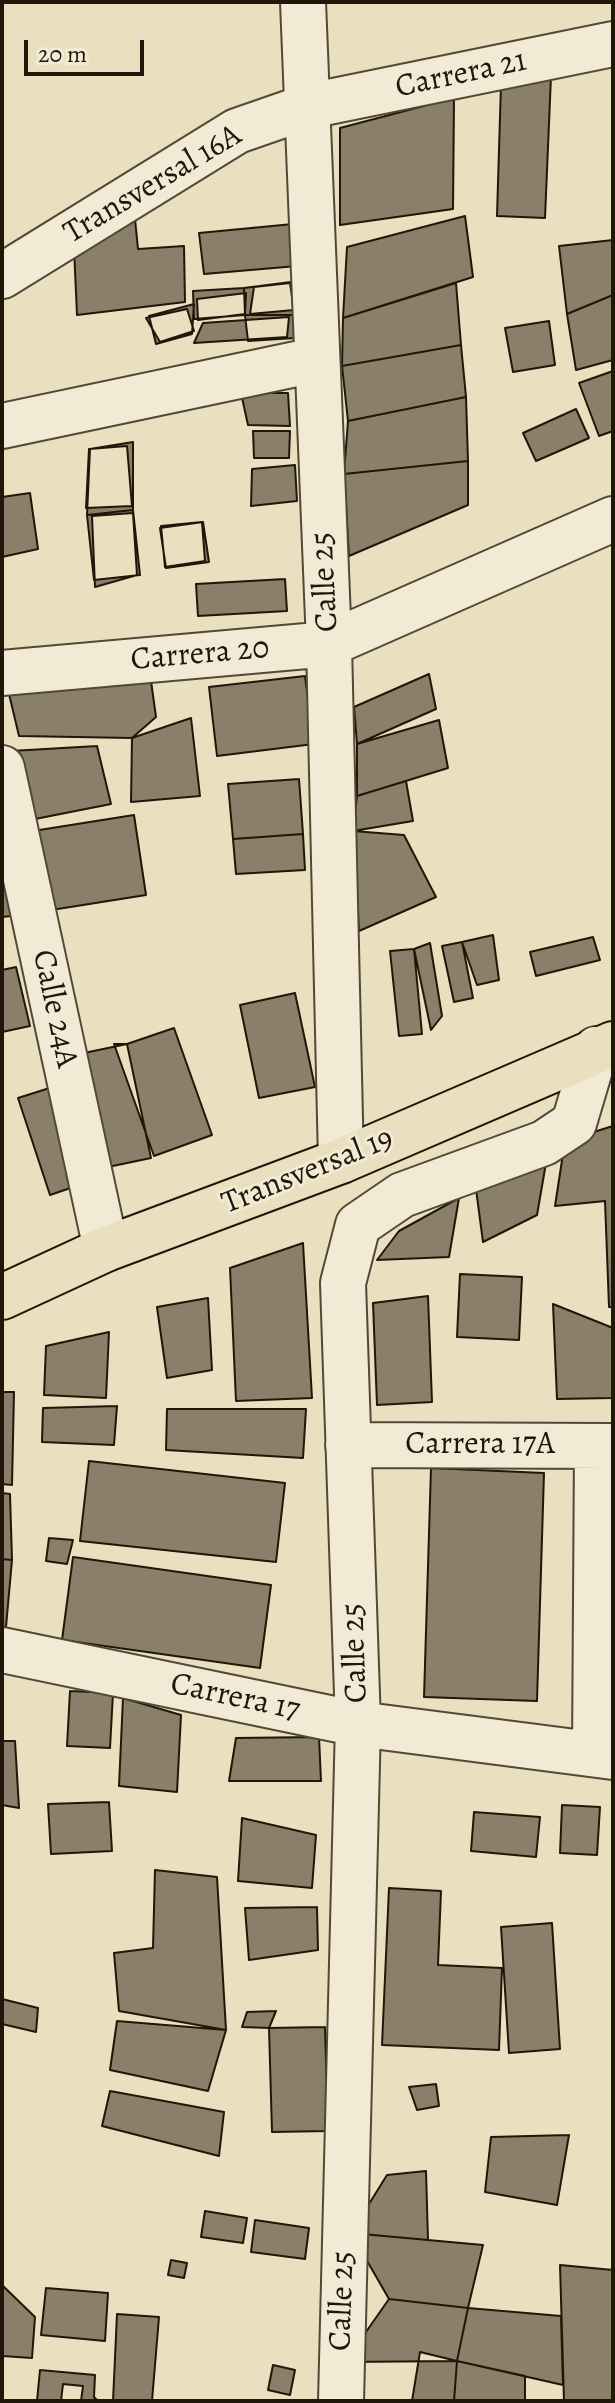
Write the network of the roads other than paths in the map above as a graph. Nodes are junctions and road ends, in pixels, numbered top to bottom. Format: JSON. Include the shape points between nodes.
{"nodes":[{"id":1,"x":303,"y":2,"type":"edge"},
{"id":2,"x":613,"y":44,"type":"edge"},
{"id":3,"x":309,"y":106,"type":"junction"},
{"id":4,"x":2,"y":276,"type":"edge"},
{"id":5,"x":315,"y":360,"type":"junction"},
{"id":6,"x":2,"y":426,"type":"edge"},
{"id":7,"x":613,"y":519,"type":"edge"},
{"id":8,"x":329,"y":644,"type":"junction"},
{"id":9,"x":2,"y":673,"type":"edge"},
{"id":10,"x":2,"y":768,"type":"edge"},
{"id":11,"x":605,"y":1047,"type":"edge"},
{"id":12,"x":341,"y":1161,"type":"junction"},
{"id":13,"x":106,"y":1249,"type":"junction"},
{"id":14,"x":2,"y":1297,"type":"edge"},
{"id":15,"x":348,"y":1445,"type":"junction"},
{"id":16,"x":605,"y":1446,"type":"edge"},
{"id":17,"x":2,"y":1650,"type":"edge"},
{"id":18,"x":358,"y":1724,"type":"junction"},
{"id":19,"x":604,"y":1756,"type":"edge"},
{"id":20,"x":341,"y":2401,"type":"edge"}],
"edges":[{"from":1,"to":3,"type":"street","name":"Calle 25"},
{"from":2,"to":3,"type":"street","name":"Carrera 21"},
{"from":3,"to":4,"type":"street","name":"Transversal 16A","via":[[237,131]]},
{"from":3,"to":5,"type":"street","name":"Calle 25"},
{"from":5,"to":6,"type":"street"},
{"from":5,"to":8,"type":"street","name":"Calle 25"},
{"from":7,"to":8,"type":"street","name":"Carrera 20"},
{"from":8,"to":9,"type":"street","name":"Carrera 20"},
{"from":8,"to":12,"type":"street","name":"Calle 25"},
{"from":10,"to":13,"type":"street","name":"Calle 24A"},
{"from":11,"to":12,"type":"main road","name":"Transversal 19"},
{"from":11,"to":15,"type":"street","name":"Calle 25","via":[[574,1123],[544,1143],[402,1195],[358,1225],[343,1283]]},
{"from":12,"to":13,"type":"main road","name":"Transversal 19"},
{"from":13,"to":14,"type":"main road","name":"Transversal 19"},
{"from":15,"to":16,"type":"street","name":"Carrera 17A"},
{"from":15,"to":18,"type":"street","name":"Calle 25"},
{"from":16,"to":19,"type":"street"},
{"from":17,"to":18,"type":"street","name":"Carrera 17"},
{"from":18,"to":19,"type":"street","name":"Carrera 17"},
{"from":18,"to":20,"type":"street","name":"Calle 25"}]}
